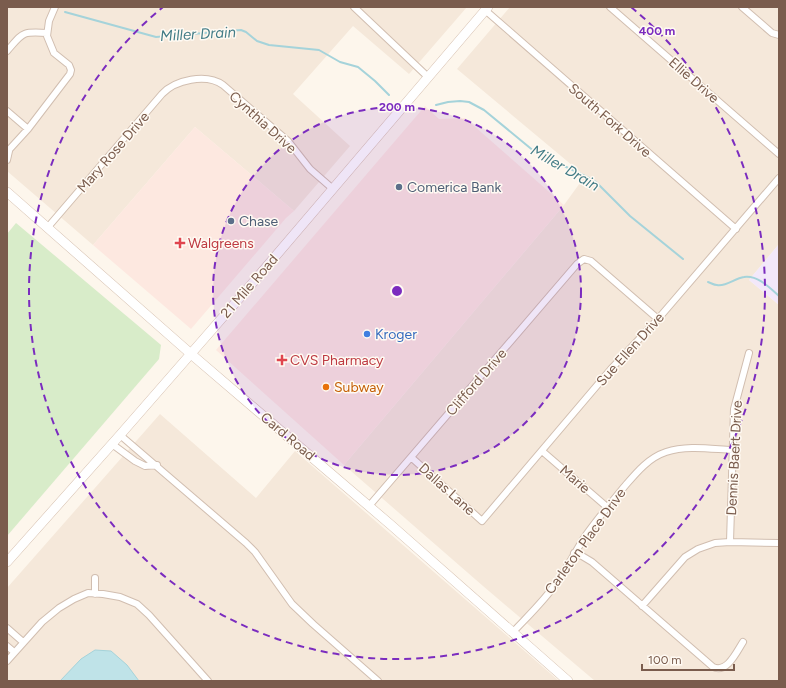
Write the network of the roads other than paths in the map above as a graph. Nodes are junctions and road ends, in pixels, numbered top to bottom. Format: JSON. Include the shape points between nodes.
{"nodes":[{"id":1,"x":54,"y":7,"type":"edge"},
{"id":2,"x":354,"y":7,"type":"edge"},
{"id":3,"x":610,"y":7,"type":"edge"},
{"id":4,"x":742,"y":7,"type":"edge"},
{"id":5,"x":486,"y":9,"type":"edge"},
{"id":6,"x":47,"y":33,"type":"junction"},
{"id":7,"x":779,"y":35,"type":"edge"},
{"id":8,"x":7,"y":52,"type":"edge"},
{"id":9,"x":428,"y":77,"type":"junction"},
{"id":10,"x":181,"y":82,"type":"joint"},
{"id":11,"x":7,"y":111,"type":"edge"},
{"id":12,"x":28,"y":129,"type":"junction"},
{"id":13,"x":8,"y":151,"type":"edge"},
{"id":14,"x":779,"y":154,"type":"edge"},
{"id":15,"x":7,"y":160,"type":"edge"},
{"id":16,"x":779,"y":178,"type":"edge"},
{"id":17,"x":333,"y":189,"type":"junction"},
{"id":18,"x":7,"y":192,"type":"edge"},
{"id":19,"x":48,"y":227,"type":"junction"},
{"id":20,"x":736,"y":229,"type":"junction"},
{"id":21,"x":658,"y":320,"type":"junction"},
{"id":22,"x":749,"y":352,"type":"dead end"},
{"id":23,"x":191,"y":354,"type":"junction"},
{"id":24,"x":120,"y":435,"type":"junction"},
{"id":25,"x":112,"y":444,"type":"junction"},
{"id":26,"x":732,"y":450,"type":"junction"},
{"id":27,"x":542,"y":451,"type":"junction"},
{"id":28,"x":412,"y":458,"type":"junction"},
{"id":29,"x":157,"y":465,"type":"junction"},
{"id":30,"x":369,"y":506,"type":"junction"},
{"id":31,"x":607,"y":507,"type":"junction"},
{"id":32,"x":482,"y":521,"type":"joint"},
{"id":33,"x":730,"y":542,"type":"junction"},
{"id":34,"x":779,"y":543,"type":"edge"},
{"id":35,"x":574,"y":553,"type":"junction"},
{"id":36,"x":7,"y":562,"type":"edge"},
{"id":37,"x":95,"y":578,"type":"dead end"},
{"id":38,"x":95,"y":594,"type":"junction"},
{"id":39,"x":642,"y":606,"type":"junction"},
{"id":40,"x":7,"y":628,"type":"edge"},
{"id":41,"x":513,"y":632,"type":"junction"},
{"id":42,"x":23,"y":642,"type":"junction"},
{"id":43,"x":743,"y":642,"type":"dead end"},
{"id":44,"x":7,"y":646,"type":"edge"},
{"id":45,"x":14,"y":652,"type":"junction"},
{"id":46,"x":7,"y":661,"type":"edge"},
{"id":47,"x":208,"y":681,"type":"edge"},
{"id":48,"x":378,"y":681,"type":"edge"},
{"id":49,"x":568,"y":681,"type":"edge"}],
"edges":[{"from":1,"to":6,"type":"street"},
{"from":2,"to":9,"type":"street"},
{"from":3,"to":14,"type":"street","name":"Ellie Drive"},
{"from":4,"to":7,"type":"street"},
{"from":5,"to":9,"type":"street","name":"21 Mile Road"},
{"from":5,"to":20,"type":"street","name":"South Fork Drive"},
{"from":6,"to":8,"type":"street","via":[[26,33],[19,37]]},
{"from":6,"to":12,"type":"street","via":[[54,53],[69,65],[70,74]]},
{"from":9,"to":17,"type":"street","name":"21 Mile Road"},
{"from":10,"to":17,"type":"street","name":"Cynthia Drive","via":[[207,80],[220,83],[288,141],[310,170]]},
{"from":10,"to":19,"type":"street","name":"Mary Rose Drive","via":[[162,94]]},
{"from":11,"to":12,"type":"street"},
{"from":12,"to":13,"type":"street"},
{"from":13,"to":15,"type":"street"},
{"from":16,"to":20,"type":"street","name":"Sue Ellen Drive"},
{"from":17,"to":23,"type":"street","name":"21 Mile Road"},
{"from":18,"to":19,"type":"street","name":"Card Road"},
{"from":19,"to":23,"type":"street","name":"Card Road"},
{"from":20,"to":21,"type":"street","name":"Sue Ellen Drive"},
{"from":21,"to":27,"type":"street","name":"Sue Ellen Drive","via":[[611,369]]},
{"from":21,"to":28,"type":"street","name":"Clifford Drive","via":[[591,261],[584,259],[577,264]]},
{"from":22,"to":26,"type":"street","name":"Dennis Baert Drive","via":[[734,409]]},
{"from":23,"to":24,"type":"street","name":"21 Mile Road"},
{"from":23,"to":30,"type":"street","name":"Card Road"},
{"from":24,"to":25,"type":"street","name":"21 Mile Road"},
{"from":24,"to":29,"type":"street"},
{"from":25,"to":29,"type":"street","via":[[135,461],[146,466]]},
{"from":25,"to":36,"type":"street","name":"21 Mile Road"},
{"from":26,"to":31,"type":"street","name":"Carleton Place Drive","via":[[686,448],[664,453],[636,473]]},
{"from":26,"to":33,"type":"street","name":"Dennis Baert Drive"},
{"from":27,"to":31,"type":"street","name":"Marie"},
{"from":27,"to":32,"type":"street","name":"Sue Ellen Drive"},
{"from":28,"to":30,"type":"street","name":"Clifford Drive"},
{"from":28,"to":32,"type":"street","name":"Dallas Lane"},
{"from":29,"to":48,"type":"street","via":[[246,543],[292,604]]},
{"from":30,"to":41,"type":"street","name":"Card Road"},
{"from":31,"to":35,"type":"street","name":"Carleton Place Drive"},
{"from":33,"to":34,"type":"street"},
{"from":33,"to":39,"type":"street","via":[[705,546],[691,552]]},
{"from":35,"to":39,"type":"street","via":[[592,562]]},
{"from":35,"to":41,"type":"street","name":"Carleton Place Drive","via":[[557,582]]},
{"from":37,"to":38,"type":"street"},
{"from":38,"to":42,"type":"street","via":[[88,593],[59,608]]},
{"from":38,"to":47,"type":"street","via":[[120,597],[137,604]]},
{"from":39,"to":43,"type":"street","via":[[713,667],[721,668],[728,664]]},
{"from":40,"to":42,"type":"street"},
{"from":41,"to":49,"type":"street","name":"Card Road"},
{"from":42,"to":45,"type":"street"},
{"from":44,"to":45,"type":"street"},
{"from":45,"to":46,"type":"street"}]}
